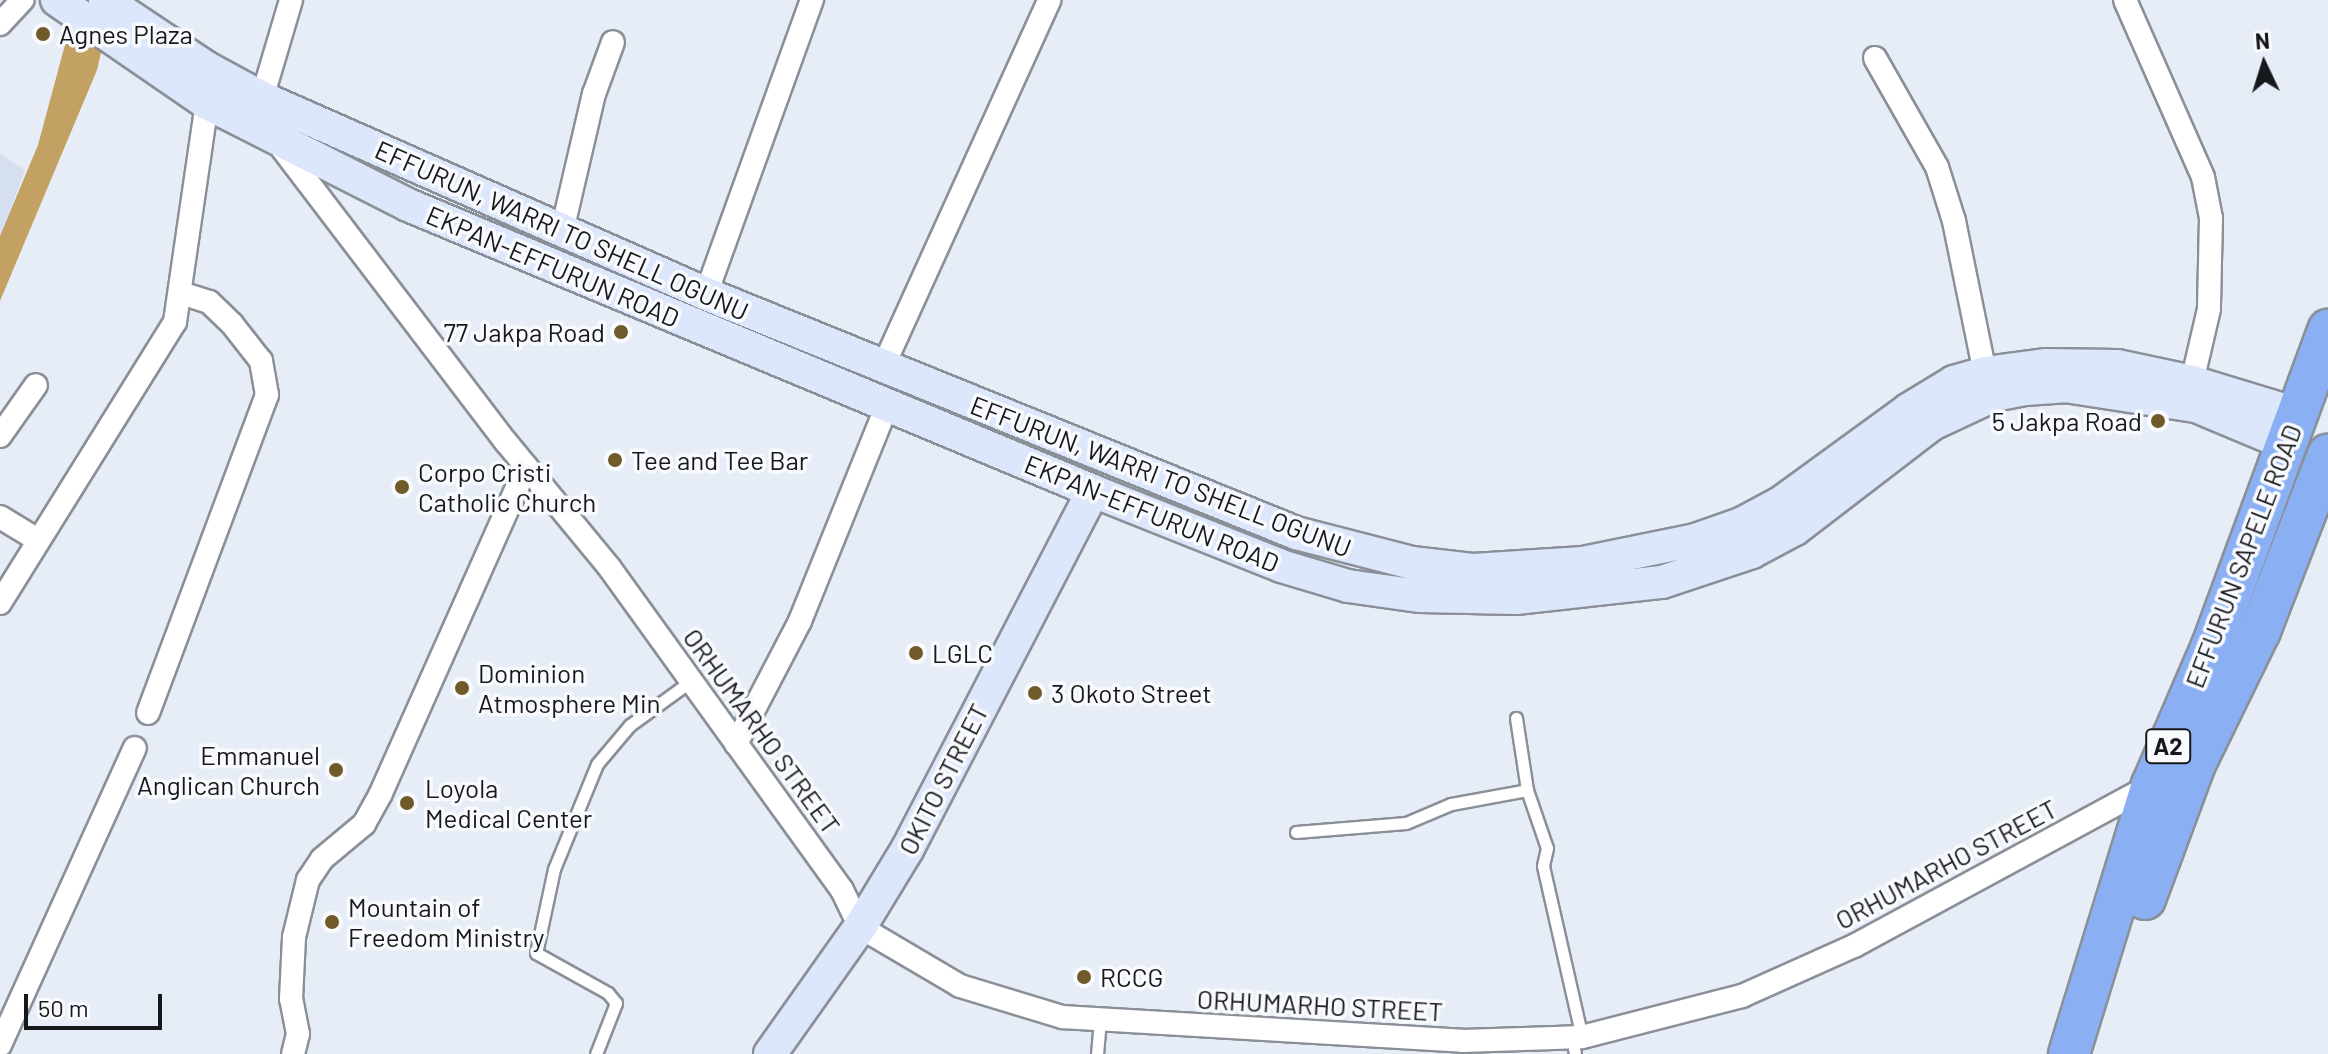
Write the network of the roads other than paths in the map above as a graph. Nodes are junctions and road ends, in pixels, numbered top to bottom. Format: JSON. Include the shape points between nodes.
{"nodes":[{"id":1,"x":22,"y":0,"type":"edge"},
{"id":2,"x":57,"y":0,"type":"edge"},
{"id":3,"x":105,"y":0,"type":"edge"},
{"id":4,"x":291,"y":0,"type":"edge"},
{"id":5,"x":812,"y":0,"type":"edge"},
{"id":6,"x":1049,"y":0,"type":"edge"},
{"id":7,"x":2125,"y":0,"type":"edge"},
{"id":8,"x":0,"y":24,"type":"edge"},
{"id":9,"x":613,"y":42,"type":"dead end"},
{"id":10,"x":1875,"y":58,"type":"dead end"},
{"id":11,"x":262,"y":98,"type":"junction"},
{"id":12,"x":207,"y":103,"type":"junction"},
{"id":13,"x":272,"y":135,"type":"junction"},
{"id":14,"x":562,"y":231,"type":"junction"},
{"id":15,"x":182,"y":293,"type":"junction"},
{"id":16,"x":706,"y":294,"type":"junction"},
{"id":17,"x":2328,"y":330,"type":"edge"},
{"id":18,"x":882,"y":369,"type":"junction"},
{"id":19,"x":1985,"y":373,"type":"junction"},
{"id":20,"x":2192,"y":382,"type":"junction"},
{"id":21,"x":36,"y":385,"type":"dead end"},
{"id":22,"x":888,"y":403,"type":"junction"},
{"id":23,"x":2292,"y":429,"type":"junction"},
{"id":24,"x":0,"y":436,"type":"edge"},
{"id":25,"x":2327,"y":459,"type":"edge"},
{"id":26,"x":526,"y":467,"type":"junction"},
{"id":27,"x":1093,"y":491,"type":"junction"},
{"id":28,"x":0,"y":517,"type":"edge"},
{"id":29,"x":1296,"y":533,"type":"junction"},
{"id":30,"x":38,"y":540,"type":"junction"},
{"id":31,"x":1281,"y":566,"type":"junction"},
{"id":32,"x":0,"y":603,"type":"edge"},
{"id":33,"x":691,"y":681,"type":"junction"},
{"id":34,"x":148,"y":713,"type":"dead end"},
{"id":35,"x":1516,"y":718,"type":"dead end"},
{"id":36,"x":736,"y":744,"type":"junction"},
{"id":37,"x":135,"y":748,"type":"dead end"},
{"id":38,"x":2152,"y":785,"type":"junction"},
{"id":39,"x":1527,"y":790,"type":"junction"},
{"id":40,"x":1296,"y":832,"type":"dead end"},
{"id":41,"x":860,"y":927,"type":"junction"},
{"id":42,"x":1100,"y":1019,"type":"junction"},
{"id":43,"x":1576,"y":1043,"type":"edge"},
{"id":44,"x":0,"y":1045,"type":"edge"},
{"id":45,"x":293,"y":1054,"type":"edge"},
{"id":46,"x":596,"y":1054,"type":"edge"},
{"id":47,"x":770,"y":1054,"type":"edge"},
{"id":48,"x":1097,"y":1054,"type":"edge"},
{"id":49,"x":2069,"y":1054,"type":"edge"},
{"id":50,"x":2091,"y":1054,"type":"edge"}],
"edges":[{"from":1,"to":8,"type":"street"},
{"from":2,"to":12,"type":"main road","name":"EKPAN-EFFURUN ROAD"},
{"from":3,"to":11,"type":"main road","name":"EFFURUN, WARRI TO SHELL OGUNU"},
{"from":4,"to":11,"type":"street"},
{"from":5,"to":16,"type":"street"},
{"from":6,"to":18,"type":"street"},
{"from":7,"to":20,"type":"street","via":[[2194,154],[2211,218],[2209,309]]},
{"from":9,"to":14,"type":"street","via":[[594,94]]},
{"from":10,"to":19,"type":"street","via":[[1937,167],[1954,221]]},
{"from":11,"to":14,"type":"main road","name":"EFFURUN, WARRI TO SHELL OGUNU"},
{"from":12,"to":13,"type":"main road","name":"EKPAN-EFFURUN ROAD"},
{"from":12,"to":15,"type":"street"},
{"from":13,"to":22,"type":"main road","name":"EKPAN-EFFURUN ROAD","via":[[421,211]]},
{"from":13,"to":26,"type":"street","name":"ORHUMARHO STREET"},
{"from":14,"to":16,"type":"main road","name":"EFFURUN, WARRI TO SHELL OGUNU"},
{"from":15,"to":30,"type":"street","via":[[175,322]]},
{"from":15,"to":34,"type":"street","via":[[209,302],[232,324],[261,361],[267,395]]},
{"from":16,"to":18,"type":"main road","name":"EFFURUN, WARRI TO SHELL OGUNU"},
{"from":17,"to":23,"type":"highway","name":"EFFURUN SAPELE ROAD","number":"A2"},
{"from":18,"to":29,"type":"main road","name":"EFFURUN, WARRI TO SHELL OGUNU"},
{"from":19,"to":20,"type":"main road","name":"EFFURUN, WARRI TO SHELL OGUNU","via":[[2046,365],[2117,366]]},
{"from":19,"to":29,"type":"main road","name":"EFFURUN, WARRI TO SHELL OGUNU","via":[[1954,382],[1908,410],[1782,502],[1695,540],[1583,563],[1473,570],[1397,560]]},
{"from":20,"to":23,"type":"main road","name":"EFFURUN, WARRI TO SHELL OGUNU"},
{"from":21,"to":24,"type":"street"},
{"from":22,"to":27,"type":"main road","name":"EKPAN-EFFURUN ROAD"},
{"from":22,"to":36,"type":"street","via":[[800,621]]},
{"from":23,"to":31,"type":"main road","name":"EKPAN-EFFURUN ROAD","via":[[2196,406],[2065,386],[2026,389],[1994,395],[1932,424],[1795,529],[1752,552],[1662,582],[1516,598],[1420,596],[1348,586]]},
{"from":23,"to":38,"type":"highway","name":"EFFURUN SAPELE ROAD","number":"A2","via":[[2212,646]]},
{"from":25,"to":50,"type":"highway","name":"EFFURUN SAPELE ROAD","number":"A2","via":[[2260,631],[2179,802]]},
{"from":26,"to":33,"type":"street","name":"ORHUMARHO STREET","via":[[609,567]]},
{"from":26,"to":45,"type":"street","via":[[381,793],[364,824],[322,859],[308,880],[294,937],[291,999],[298,1034]]},
{"from":27,"to":31,"type":"main road","name":"EKPAN-EFFURUN ROAD"},
{"from":27,"to":41,"type":"main road","name":"OKITO STREET","via":[[908,848]]},
{"from":28,"to":30,"type":"street"},
{"from":29,"to":31,"type":"main road"},
{"from":30,"to":32,"type":"street"},
{"from":33,"to":36,"type":"street","name":"ORHUMARHO STREET"},
{"from":33,"to":46,"type":"lane","via":[[630,725],[597,764],[554,869],[536,953],[608,993],[616,1003]]},
{"from":35,"to":39,"type":"lane"},
{"from":36,"to":41,"type":"street","name":"ORHUMARHO STREET","via":[[842,890]]},
{"from":37,"to":44,"type":"street"},
{"from":38,"to":43,"type":"street","name":"ORHUMARHO STREET","via":[[1854,946],[1770,984]]},
{"from":38,"to":49,"type":"highway","name":"EFFURUN SAPELE ROAD","number":"A2"},
{"from":39,"to":40,"type":"lane","via":[[1451,804],[1406,823]]},
{"from":39,"to":43,"type":"lane","via":[[1547,848],[1543,866]]},
{"from":41,"to":42,"type":"street","name":"ORHUMARHO STREET","via":[[960,986],[1062,1017]]},
{"from":41,"to":47,"type":"main road","name":"OKITO STREET"},
{"from":42,"to":43,"type":"street","name":"ORHUMARHO STREET"},
{"from":42,"to":48,"type":"lane"}]}
